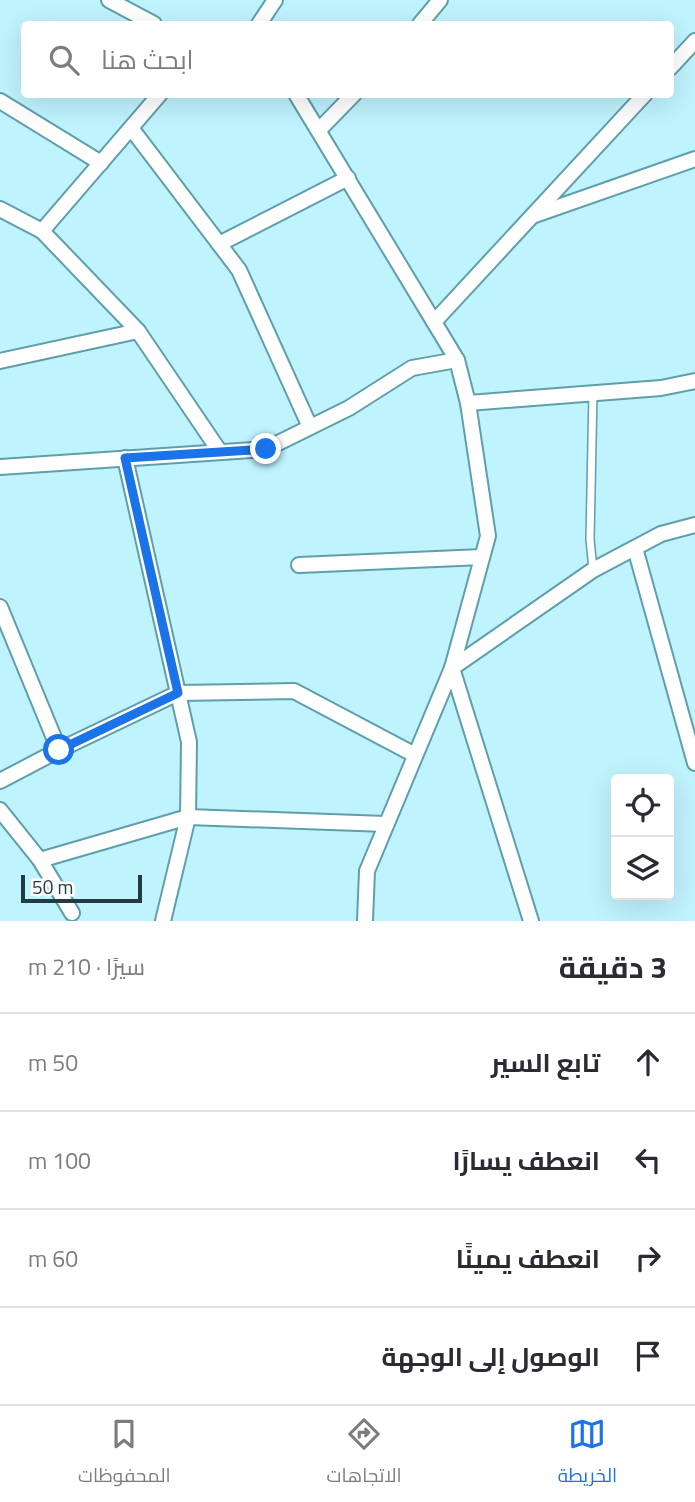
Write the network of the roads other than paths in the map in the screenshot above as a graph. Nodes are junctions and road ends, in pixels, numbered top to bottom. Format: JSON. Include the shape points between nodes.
{"nodes":[{"id":1,"x":110,"y":0,"type":"edge"},
{"id":2,"x":275,"y":0,"type":"edge"},
{"id":3,"x":440,"y":0,"type":"edge"},
{"id":4,"x":148,"y":21,"type":"edge"},
{"id":5,"x":261,"y":21,"type":"edge"},
{"id":6,"x":422,"y":21,"type":"edge"},
{"id":7,"x":695,"y":41,"type":"edge"},
{"id":8,"x":674,"y":64,"type":"edge"},
{"id":9,"x":157,"y":98,"type":"edge"},
{"id":10,"x":299,"y":98,"type":"edge"},
{"id":11,"x":350,"y":98,"type":"edge"},
{"id":12,"x":641,"y":98,"type":"edge"},
{"id":13,"x":0,"y":101,"type":"edge"},
{"id":14,"x":131,"y":128,"type":"junction"},
{"id":15,"x":319,"y":130,"type":"junction"},
{"id":16,"x":695,"y":159,"type":"edge"},
{"id":17,"x":101,"y":163,"type":"junction"},
{"id":18,"x":348,"y":178,"type":"junction"},
{"id":19,"x":0,"y":209,"type":"edge"},
{"id":20,"x":532,"y":216,"type":"junction"},
{"id":21,"x":42,"y":231,"type":"junction"},
{"id":22,"x":219,"y":244,"type":"junction"},
{"id":23,"x":434,"y":322,"type":"junction"},
{"id":24,"x":138,"y":331,"type":"junction"},
{"id":25,"x":457,"y":360,"type":"junction"},
{"id":26,"x":0,"y":361,"type":"edge"},
{"id":27,"x":695,"y":381,"type":"edge"},
{"id":28,"x":593,"y":393,"type":"junction"},
{"id":29,"x":468,"y":403,"type":"junction"},
{"id":30,"x":310,"y":427,"type":"junction"},
{"id":31,"x":219,"y":452,"type":"junction"},
{"id":32,"x":125,"y":458,"type":"junction"},
{"id":33,"x":0,"y":467,"type":"edge"},
{"id":34,"x":695,"y":525,"type":"edge"},
{"id":35,"x":635,"y":548,"type":"junction"},
{"id":36,"x":482,"y":557,"type":"junction"},
{"id":37,"x":299,"y":565,"type":"dead end"},
{"id":38,"x":593,"y":570,"type":"junction"},
{"id":39,"x":0,"y":607,"type":"edge"},
{"id":40,"x":452,"y":668,"type":"junction"},
{"id":41,"x":178,"y":693,"type":"junction"},
{"id":42,"x":59,"y":750,"type":"junction"},
{"id":43,"x":415,"y":755,"type":"junction"},
{"id":44,"x":695,"y":763,"type":"edge"},
{"id":45,"x":0,"y":781,"type":"edge"},
{"id":46,"x":0,"y":810,"type":"edge"},
{"id":47,"x":188,"y":817,"type":"junction"},
{"id":48,"x":386,"y":824,"type":"junction"},
{"id":49,"x":40,"y":860,"type":"junction"},
{"id":50,"x":72,"y":913,"type":"dead end"},
{"id":51,"x":163,"y":921,"type":"edge"},
{"id":52,"x":365,"y":921,"type":"edge"},
{"id":53,"x":531,"y":921,"type":"edge"}],
"edges":[{"from":1,"to":4,"type":"street"},
{"from":2,"to":5,"type":"street"},
{"from":3,"to":6,"type":"street"},
{"from":7,"to":8,"type":"street"},
{"from":9,"to":14,"type":"street"},
{"from":10,"to":15,"type":"street"},
{"from":11,"to":15,"type":"street"},
{"from":12,"to":20,"type":"street"},
{"from":13,"to":17,"type":"street"},
{"from":14,"to":17,"type":"street"},
{"from":14,"to":22,"type":"street"},
{"from":15,"to":18,"type":"street"},
{"from":16,"to":20,"type":"street"},
{"from":17,"to":21,"type":"street"},
{"from":18,"to":22,"type":"street"},
{"from":18,"to":23,"type":"street"},
{"from":19,"to":21,"type":"street"},
{"from":20,"to":23,"type":"street"},
{"from":21,"to":24,"type":"street"},
{"from":22,"to":30,"type":"street","via":[[239,270]]},
{"from":23,"to":25,"type":"street"},
{"from":24,"to":26,"type":"street"},
{"from":24,"to":31,"type":"street"},
{"from":25,"to":29,"type":"street"},
{"from":25,"to":30,"type":"street","via":[[412,368]]},
{"from":27,"to":28,"type":"street"},
{"from":28,"to":29,"type":"street"},
{"from":28,"to":38,"type":"lane"},
{"from":29,"to":36,"type":"street","via":[[488,536]]},
{"from":30,"to":31,"type":"street","via":[[266,449]]},
{"from":31,"to":32,"type":"street"},
{"from":32,"to":33,"type":"street"},
{"from":32,"to":41,"type":"street"},
{"from":34,"to":35,"type":"street","via":[[661,534]]},
{"from":35,"to":38,"type":"street"},
{"from":35,"to":44,"type":"street"},
{"from":36,"to":37,"type":"street"},
{"from":36,"to":40,"type":"street"},
{"from":38,"to":40,"type":"street"},
{"from":39,"to":42,"type":"street"},
{"from":40,"to":43,"type":"street"},
{"from":40,"to":53,"type":"street"},
{"from":41,"to":42,"type":"street"},
{"from":41,"to":43,"type":"street","via":[[294,691]]},
{"from":41,"to":47,"type":"street","via":[[188,742]]},
{"from":42,"to":45,"type":"street"},
{"from":43,"to":48,"type":"street"},
{"from":46,"to":49,"type":"street"},
{"from":47,"to":48,"type":"street"},
{"from":47,"to":49,"type":"street"},
{"from":47,"to":51,"type":"street"},
{"from":48,"to":52,"type":"street","via":[[367,871]]},
{"from":49,"to":50,"type":"street"}]}
